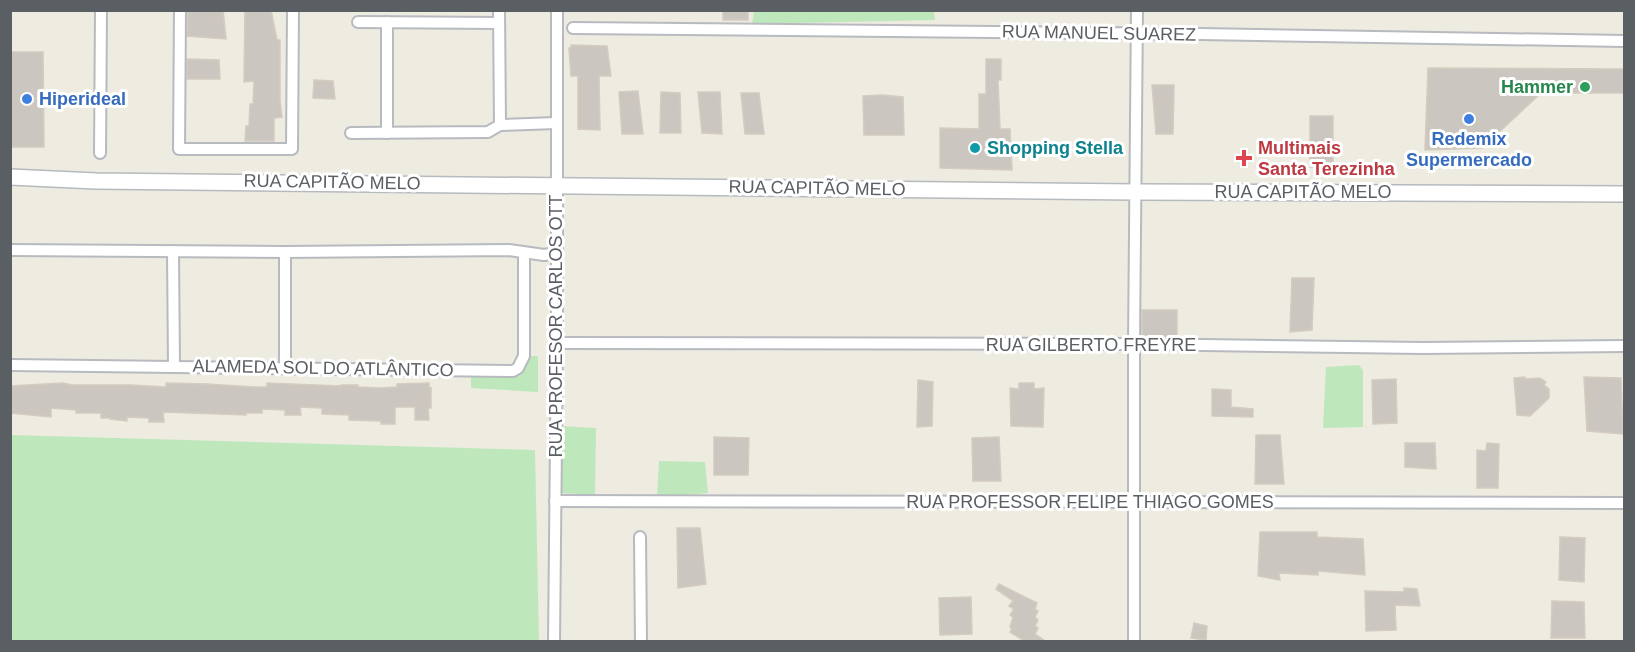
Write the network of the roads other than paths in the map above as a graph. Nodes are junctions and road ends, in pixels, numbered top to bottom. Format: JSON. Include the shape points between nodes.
{"nodes":[{"id":1,"x":101,"y":10,"type":"edge"},
{"id":2,"x":180,"y":10,"type":"edge"},
{"id":3,"x":293,"y":10,"type":"edge"},
{"id":4,"x":499,"y":10,"type":"edge"},
{"id":5,"x":557,"y":10,"type":"edge"},
{"id":6,"x":1137,"y":10,"type":"edge"},
{"id":7,"x":358,"y":22,"type":"dead end"},
{"id":8,"x":387,"y":22,"type":"junction"},
{"id":9,"x":499,"y":23,"type":"junction"},
{"id":10,"x":573,"y":28,"type":"dead end"},
{"id":11,"x":1136,"y":33,"type":"junction"},
{"id":12,"x":1624,"y":41,"type":"edge"},
{"id":13,"x":556,"y":123,"type":"junction"},
{"id":14,"x":500,"y":124,"type":"junction"},
{"id":15,"x":351,"y":133,"type":"dead end"},
{"id":16,"x":387,"y":133,"type":"junction"},
{"id":17,"x":100,"y":153,"type":"dead end"},
{"id":18,"x":10,"y":177,"type":"edge"},
{"id":19,"x":556,"y":185,"type":"junction"},
{"id":20,"x":1135,"y":192,"type":"junction"},
{"id":21,"x":1624,"y":194,"type":"edge"},
{"id":22,"x":10,"y":250,"type":"edge"},
{"id":23,"x":173,"y":251,"type":"junction"},
{"id":24,"x":285,"y":252,"type":"junction"},
{"id":25,"x":524,"y":253,"type":"junction"},
{"id":26,"x":557,"y":253,"type":"junction"},
{"id":27,"x":557,"y":343,"type":"junction"},
{"id":28,"x":1134,"y":344,"type":"junction"},
{"id":29,"x":1624,"y":346,"type":"edge"},
{"id":30,"x":10,"y":365,"type":"edge"},
{"id":31,"x":174,"y":366,"type":"junction"},
{"id":32,"x":285,"y":368,"type":"junction"},
{"id":33,"x":555,"y":501,"type":"junction"},
{"id":34,"x":1133,"y":502,"type":"junction"},
{"id":35,"x":1624,"y":503,"type":"edge"},
{"id":36,"x":640,"y":537,"type":"dead end"},
{"id":37,"x":554,"y":642,"type":"edge"},
{"id":38,"x":641,"y":642,"type":"edge"},
{"id":39,"x":1134,"y":642,"type":"edge"}],
"edges":[{"from":1,"to":17,"type":"street"},
{"from":2,"to":3,"type":"street","via":[[179,149],[292,149]]},
{"from":4,"to":9,"type":"street"},
{"from":5,"to":13,"type":"street","name":"RUA PROFESOR CARLOS OTT"},
{"from":6,"to":11,"type":"street"},
{"from":7,"to":8,"type":"street"},
{"from":8,"to":9,"type":"street"},
{"from":8,"to":16,"type":"street"},
{"from":9,"to":14,"type":"street"},
{"from":10,"to":11,"type":"street","name":"RUA MANUEL SUAREZ"},
{"from":11,"to":12,"type":"street","name":"RUA MANUEL SUAREZ"},
{"from":11,"to":20,"type":"street"},
{"from":13,"to":14,"type":"street"},
{"from":13,"to":19,"type":"street","name":"RUA PROFESOR CARLOS OTT"},
{"from":14,"to":16,"type":"street","via":[[488,132]]},
{"from":15,"to":16,"type":"street"},
{"from":18,"to":19,"type":"main road","name":"RUA CAPITÃO MELO"},
{"from":19,"to":20,"type":"main road","name":"RUA CAPITÃO MELO"},
{"from":19,"to":26,"type":"street","name":"RUA PROFESOR CARLOS OTT"},
{"from":20,"to":21,"type":"main road","name":"RUA CAPITÃO MELO"},
{"from":20,"to":28,"type":"street"},
{"from":22,"to":23,"type":"street"},
{"from":23,"to":24,"type":"street"},
{"from":23,"to":31,"type":"street"},
{"from":24,"to":25,"type":"street"},
{"from":24,"to":32,"type":"street"},
{"from":25,"to":26,"type":"street"},
{"from":25,"to":32,"type":"street","name":"ALAMEDA SOL DO ATLÂNTICO","via":[[524,356],[518,368],[506,372]]},
{"from":26,"to":27,"type":"street","name":"RUA PROFESOR CARLOS OTT"},
{"from":27,"to":28,"type":"street","name":"RUA GILBERTO FREYRE"},
{"from":27,"to":33,"type":"street","name":"RUA PROFESOR CARLOS OTT"},
{"from":28,"to":29,"type":"street","name":"RUA GILBERTO FREYRE"},
{"from":28,"to":34,"type":"street"},
{"from":30,"to":31,"type":"street","name":"ALAMEDA SOL DO ATLÂNTICO"},
{"from":31,"to":32,"type":"street","name":"ALAMEDA SOL DO ATLÂNTICO"},
{"from":33,"to":34,"type":"street","name":"RUA PROFESSOR FELIPE THIAGO GOMES"},
{"from":33,"to":37,"type":"street","name":"RUA PROFESOR CARLOS OTT"},
{"from":34,"to":35,"type":"street","name":"RUA PROFESSOR FELIPE THIAGO GOMES"},
{"from":34,"to":39,"type":"street"},
{"from":36,"to":38,"type":"street"}]}
